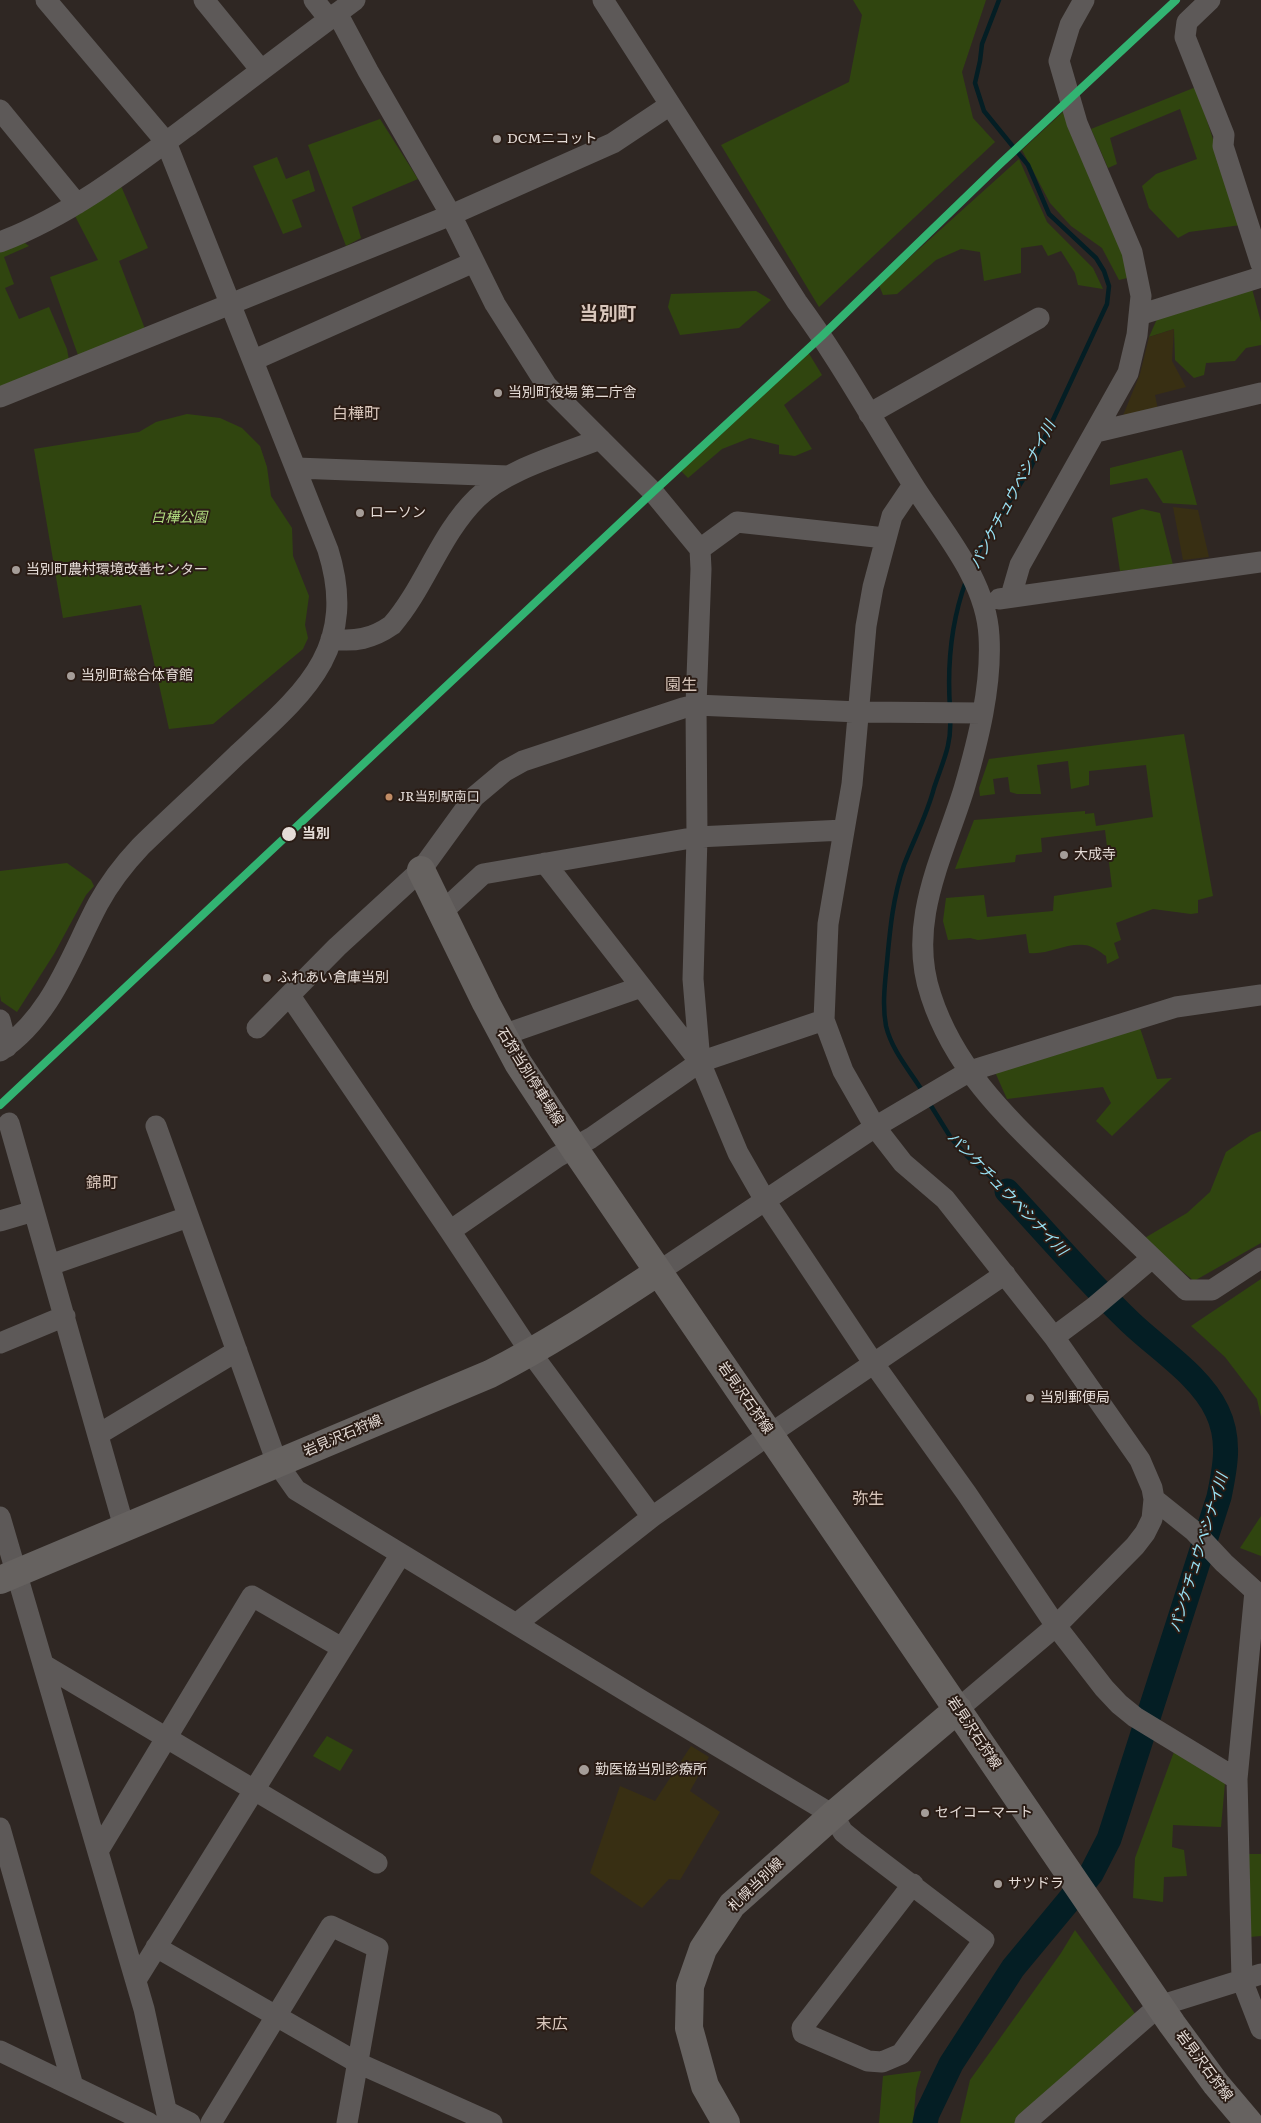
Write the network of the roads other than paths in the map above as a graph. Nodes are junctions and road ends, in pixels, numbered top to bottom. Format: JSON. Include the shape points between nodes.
{"nodes":[{"id":1,"x":46,"y":0,"type":"edge"},
{"id":2,"x":204,"y":0,"type":"edge"},
{"id":3,"x":314,"y":0,"type":"edge"},
{"id":4,"x":354,"y":0,"type":"edge"},
{"id":5,"x":603,"y":0,"type":"edge"},
{"id":6,"x":1084,"y":0,"type":"edge"},
{"id":7,"x":1210,"y":0,"type":"edge"},
{"id":8,"x":333,"y":16,"type":"junction"},
{"id":9,"x":261,"y":70,"type":"junction"},
{"id":10,"x":670,"y":105,"type":"junction"},
{"id":11,"x":0,"y":110,"type":"edge"},
{"id":12,"x":166,"y":142,"type":"junction"},
{"id":13,"x":77,"y":204,"type":"junction"},
{"id":14,"x":451,"y":215,"type":"junction"},
{"id":15,"x":0,"y":242,"type":"edge"},
{"id":16,"x":474,"y":262,"type":"junction"},
{"id":17,"x":1261,"y":264,"type":"edge"},
{"id":18,"x":1261,"y":278,"type":"edge"},
{"id":19,"x":231,"y":304,"type":"junction"},
{"id":20,"x":1139,"y":316,"type":"junction"},
{"id":21,"x":1039,"y":318,"type":"dead end"},
{"id":22,"x":254,"y":360,"type":"junction"},
{"id":23,"x":1261,"y":393,"type":"edge"},
{"id":24,"x":0,"y":397,"type":"edge"},
{"id":25,"x":870,"y":414,"type":"junction"},
{"id":26,"x":1096,"y":432,"type":"junction"},
{"id":27,"x":600,"y":439,"type":"junction"},
{"id":28,"x":296,"y":468,"type":"junction"},
{"id":29,"x":508,"y":476,"type":"junction"},
{"id":30,"x":913,"y":485,"type":"junction"},
{"id":31,"x":885,"y":538,"type":"junction"},
{"id":32,"x":700,"y":549,"type":"junction"},
{"id":33,"x":1261,"y":562,"type":"edge"},
{"id":34,"x":981,"y":596,"type":"junction"},
{"id":35,"x":1011,"y":596,"type":"junction"},
{"id":36,"x":331,"y":639,"type":"junction"},
{"id":37,"x":696,"y":705,"type":"junction"},
{"id":38,"x":859,"y":712,"type":"junction"},
{"id":39,"x":972,"y":713,"type":"junction"},
{"id":40,"x":844,"y":830,"type":"junction"},
{"id":41,"x":697,"y":837,"type":"junction"},
{"id":42,"x":545,"y":863,"type":"junction"},
{"id":43,"x":421,"y":870,"type":"junction"},
{"id":44,"x":442,"y":912,"type":"junction"},
{"id":45,"x":641,"y":987,"type":"junction"},
{"id":46,"x":1261,"y":995,"type":"edge"},
{"id":47,"x":290,"y":996,"type":"junction"},
{"id":48,"x":0,"y":1020,"type":"edge"},
{"id":49,"x":824,"y":1020,"type":"junction"},
{"id":50,"x":257,"y":1028,"type":"dead end"},
{"id":51,"x":503,"y":1035,"type":"junction"},
{"id":52,"x":3,"y":1049,"type":"edge"},
{"id":53,"x":700,"y":1062,"type":"junction"},
{"id":54,"x":970,"y":1071,"type":"junction"},
{"id":55,"x":9,"y":1123,"type":"dead end"},
{"id":56,"x":156,"y":1126,"type":"dead end"},
{"id":57,"x":875,"y":1127,"type":"junction"},
{"id":58,"x":574,"y":1148,"type":"junction"},
{"id":59,"x":766,"y":1202,"type":"junction"},
{"id":60,"x":34,"y":1211,"type":"junction"},
{"id":61,"x":188,"y":1217,"type":"junction"},
{"id":62,"x":0,"y":1220,"type":"edge"},
{"id":63,"x":450,"y":1231,"type":"junction"},
{"id":64,"x":1152,"y":1258,"type":"junction"},
{"id":65,"x":1261,"y":1258,"type":"edge"},
{"id":66,"x":50,"y":1265,"type":"junction"},
{"id":67,"x":658,"y":1272,"type":"junction"},
{"id":68,"x":1005,"y":1274,"type":"junction"},
{"id":69,"x":65,"y":1316,"type":"junction"},
{"id":70,"x":1054,"y":1337,"type":"junction"},
{"id":71,"x":0,"y":1343,"type":"edge"},
{"id":72,"x":237,"y":1351,"type":"junction"},
{"id":73,"x":531,"y":1353,"type":"junction"},
{"id":74,"x":874,"y":1364,"type":"junction"},
{"id":75,"x":99,"y":1434,"type":"junction"},
{"id":76,"x":770,"y":1434,"type":"junction"},
{"id":77,"x":277,"y":1464,"type":"junction"},
{"id":78,"x":1154,"y":1499,"type":"junction"},
{"id":79,"x":0,"y":1517,"type":"edge"},
{"id":80,"x":652,"y":1517,"type":"junction"},
{"id":81,"x":124,"y":1527,"type":"junction"},
{"id":82,"x":401,"y":1554,"type":"junction"},
{"id":83,"x":8,"y":1577,"type":"edge"},
{"id":84,"x":516,"y":1624,"type":"junction"},
{"id":85,"x":1056,"y":1626,"type":"junction"},
{"id":86,"x":342,"y":1648,"type":"junction"},
{"id":87,"x":44,"y":1665,"type":"junction"},
{"id":88,"x":958,"y":1709,"type":"junction"},
{"id":89,"x":166,"y":1736,"type":"junction"},
{"id":90,"x":1237,"y":1779,"type":"junction"},
{"id":91,"x":255,"y":1788,"type":"junction"},
{"id":92,"x":833,"y":1815,"type":"junction"},
{"id":93,"x":0,"y":1828,"type":"edge"},
{"id":94,"x":98,"y":1851,"type":"junction"},
{"id":95,"x":377,"y":1862,"type":"dead end"},
{"id":96,"x":913,"y":1884,"type":"junction"},
{"id":97,"x":156,"y":1947,"type":"junction"},
{"id":98,"x":1251,"y":1977,"type":"edge"},
{"id":99,"x":136,"y":1980,"type":"junction"},
{"id":100,"x":1159,"y":2006,"type":"junction"},
{"id":101,"x":276,"y":2016,"type":"junction"},
{"id":102,"x":1261,"y":2029,"type":"edge"},
{"id":103,"x":0,"y":2051,"type":"edge"},
{"id":104,"x":358,"y":2062,"type":"junction"},
{"id":105,"x":73,"y":2086,"type":"junction"},
{"id":106,"x":169,"y":2118,"type":"edge"},
{"id":107,"x":149,"y":2123,"type":"edge"},
{"id":108,"x":190,"y":2123,"type":"edge"},
{"id":109,"x":211,"y":2123,"type":"edge"},
{"id":110,"x":347,"y":2123,"type":"edge"},
{"id":111,"x":492,"y":2123,"type":"edge"},
{"id":112,"x":726,"y":2123,"type":"edge"},
{"id":113,"x":1025,"y":2123,"type":"edge"},
{"id":114,"x":1249,"y":2123,"type":"edge"}],
"edges":[{"from":1,"to":12,"type":"street"},
{"from":2,"to":9,"type":"street"},
{"from":3,"to":8,"type":"street"},
{"from":4,"to":8,"type":"street"},
{"from":5,"to":10,"type":"street"},
{"from":6,"to":20,"type":"street","via":[[1070,25],[1059,61],[1077,124],[1132,252],[1141,296]]},
{"from":7,"to":17,"type":"street","via":[[1187,22],[1185,37],[1224,135],[1223,146]]},
{"from":8,"to":9,"type":"street"},
{"from":8,"to":14,"type":"street"},
{"from":9,"to":12,"type":"street"},
{"from":10,"to":14,"type":"street","via":[[613,143]]},
{"from":10,"to":25,"type":"street"},
{"from":11,"to":13,"type":"street"},
{"from":12,"to":13,"type":"street"},
{"from":12,"to":19,"type":"street"},
{"from":13,"to":15,"type":"street","via":[[29,231]]},
{"from":14,"to":16,"type":"street"},
{"from":14,"to":19,"type":"street"},
{"from":16,"to":22,"type":"street"},
{"from":16,"to":27,"type":"street","via":[[495,304],[547,386]]},
{"from":18,"to":20,"type":"street"},
{"from":19,"to":22,"type":"street"},
{"from":19,"to":24,"type":"street"},
{"from":20,"to":26,"type":"street","via":[[1128,373]]},
{"from":21,"to":25,"type":"street"},
{"from":22,"to":28,"type":"street"},
{"from":23,"to":26,"type":"street"},
{"from":25,"to":30,"type":"street"},
{"from":26,"to":35,"type":"street","via":[[1020,565]]},
{"from":27,"to":29,"type":"street"},
{"from":27,"to":32,"type":"street","via":[[653,492]]},
{"from":28,"to":29,"type":"street"},
{"from":28,"to":36,"type":"street","via":[[334,568],[337,597]]},
{"from":29,"to":36,"type":"street","via":[[491,486],[464,512],[392,625],[363,640]]},
{"from":30,"to":31,"type":"street","via":[[892,516]]},
{"from":30,"to":34,"type":"street","via":[[952,543]]},
{"from":31,"to":32,"type":"street","via":[[737,522]]},
{"from":31,"to":38,"type":"street","via":[[866,626]]},
{"from":32,"to":37,"type":"street","via":[[702,569]]},
{"from":33,"to":35,"type":"street"},
{"from":34,"to":35,"type":"street"},
{"from":34,"to":39,"type":"street","via":[[990,636],[989,654]]},
{"from":36,"to":52,"type":"street","via":[[316,675],[289,707],[120,869],[98,904],[50,1000],[23,1033]]},
{"from":37,"to":38,"type":"street"},
{"from":37,"to":41,"type":"street"},
{"from":37,"to":43,"type":"street","via":[[523,761],[505,771],[474,797]]},
{"from":38,"to":39,"type":"street"},
{"from":38,"to":40,"type":"street"},
{"from":39,"to":54,"type":"street","via":[[964,788],[928,892],[923,932],[930,994],[954,1047]]},
{"from":40,"to":41,"type":"street"},
{"from":40,"to":49,"type":"street","via":[[828,924]]},
{"from":41,"to":42,"type":"street"},
{"from":41,"to":53,"type":"street","via":[[693,978]]},
{"from":42,"to":44,"type":"street","via":[[483,874]]},
{"from":42,"to":45,"type":"street"},
{"from":43,"to":44,"type":"main road","name":"石狩当別停車場線"},
{"from":43,"to":47,"type":"street","via":[[337,947]]},
{"from":44,"to":51,"type":"main road","name":"石狩当別停車場線"},
{"from":45,"to":51,"type":"street"},
{"from":45,"to":53,"type":"street"},
{"from":46,"to":54,"type":"street","via":[[1176,1007]]},
{"from":47,"to":50,"type":"street"},
{"from":47,"to":63,"type":"street"},
{"from":48,"to":52,"type":"street"},
{"from":49,"to":53,"type":"street"},
{"from":49,"to":57,"type":"street","via":[[844,1071]]},
{"from":51,"to":58,"type":"main road","name":"石狩当別停車場線"},
{"from":53,"to":58,"type":"street"},
{"from":53,"to":59,"type":"street","via":[[738,1153]]},
{"from":54,"to":57,"type":"street"},
{"from":54,"to":64,"type":"street","via":[[1000,1112]]},
{"from":55,"to":60,"type":"street"},
{"from":56,"to":61,"type":"street"},
{"from":57,"to":59,"type":"street"},
{"from":57,"to":68,"type":"street","via":[[903,1164],[945,1199]]},
{"from":58,"to":63,"type":"street"},
{"from":58,"to":67,"type":"main road","name":"石狩当別停車場線"},
{"from":59,"to":67,"type":"street"},
{"from":59,"to":74,"type":"street"},
{"from":60,"to":62,"type":"street"},
{"from":60,"to":66,"type":"street"},
{"from":61,"to":66,"type":"street"},
{"from":61,"to":72,"type":"street"},
{"from":63,"to":73,"type":"street"},
{"from":64,"to":65,"type":"street","via":[[1186,1290],[1212,1290]]},
{"from":64,"to":70,"type":"street"},
{"from":66,"to":69,"type":"street"},
{"from":67,"to":73,"type":"main road","name":"岩見沢石狩線"},
{"from":67,"to":76,"type":"main road","name":"岩見沢石狩線"},
{"from":68,"to":70,"type":"street"},
{"from":68,"to":74,"type":"street"},
{"from":69,"to":71,"type":"street"},
{"from":69,"to":75,"type":"street"},
{"from":70,"to":78,"type":"street","via":[[1140,1460]]},
{"from":72,"to":75,"type":"street"},
{"from":72,"to":77,"type":"street"},
{"from":73,"to":77,"type":"main road","name":"岩見沢石狩線","via":[[451,1391]]},
{"from":73,"to":80,"type":"street"},
{"from":74,"to":76,"type":"street"},
{"from":74,"to":85,"type":"street"},
{"from":75,"to":81,"type":"street"},
{"from":76,"to":80,"type":"street"},
{"from":76,"to":88,"type":"main road","name":"岩見沢石狩線"},
{"from":77,"to":81,"type":"main road","name":"岩見沢石狩線"},
{"from":77,"to":82,"type":"street","via":[[296,1490]]},
{"from":78,"to":85,"type":"street","via":[[1152,1519],[1135,1546]]},
{"from":78,"to":90,"type":"street","via":[[1194,1531],[1254,1591]]},
{"from":79,"to":83,"type":"street"},
{"from":80,"to":84,"type":"street"},
{"from":81,"to":83,"type":"main road","name":"岩見沢石狩線"},
{"from":82,"to":84,"type":"street"},
{"from":82,"to":86,"type":"street"},
{"from":83,"to":87,"type":"street"},
{"from":84,"to":92,"type":"street"},
{"from":85,"to":88,"type":"street"},
{"from":85,"to":90,"type":"street","via":[[1119,1704]]},
{"from":86,"to":89,"type":"street","via":[[252,1596]]},
{"from":86,"to":91,"type":"street"},
{"from":87,"to":89,"type":"street"},
{"from":87,"to":94,"type":"street"},
{"from":88,"to":92,"type":"main road","name":"札幌当別線"},
{"from":88,"to":100,"type":"main road","name":"岩見沢石狩線"},
{"from":89,"to":91,"type":"street"},
{"from":89,"to":94,"type":"street"},
{"from":90,"to":98,"type":"street"},
{"from":91,"to":95,"type":"street"},
{"from":91,"to":97,"type":"street"},
{"from":92,"to":96,"type":"street","via":[[843,1832]]},
{"from":92,"to":112,"type":"main road","name":"札幌当別線","via":[[732,1905],[703,1949],[690,1986],[690,2028],[705,2086]]},
{"from":93,"to":105,"type":"street"},
{"from":94,"to":99,"type":"street"},
{"from":96,"to":96,"type":"street","via":[[984,1940],[901,2054],[882,2062],[868,2061],[803,2033],[802,2028]]},
{"from":97,"to":99,"type":"street"},
{"from":97,"to":101,"type":"street"},
{"from":98,"to":100,"type":"street"},
{"from":98,"to":102,"type":"street"},
{"from":99,"to":106,"type":"street"},
{"from":100,"to":113,"type":"street"},
{"from":100,"to":114,"type":"main road","name":"岩見沢石狩線"},
{"from":101,"to":104,"type":"street"},
{"from":101,"to":104,"type":"street","via":[[331,1926],[378,1948]]},
{"from":101,"to":109,"type":"street"},
{"from":103,"to":105,"type":"street"},
{"from":104,"to":110,"type":"street"},
{"from":104,"to":111,"type":"street"},
{"from":105,"to":107,"type":"street"},
{"from":106,"to":108,"type":"street"}]}
